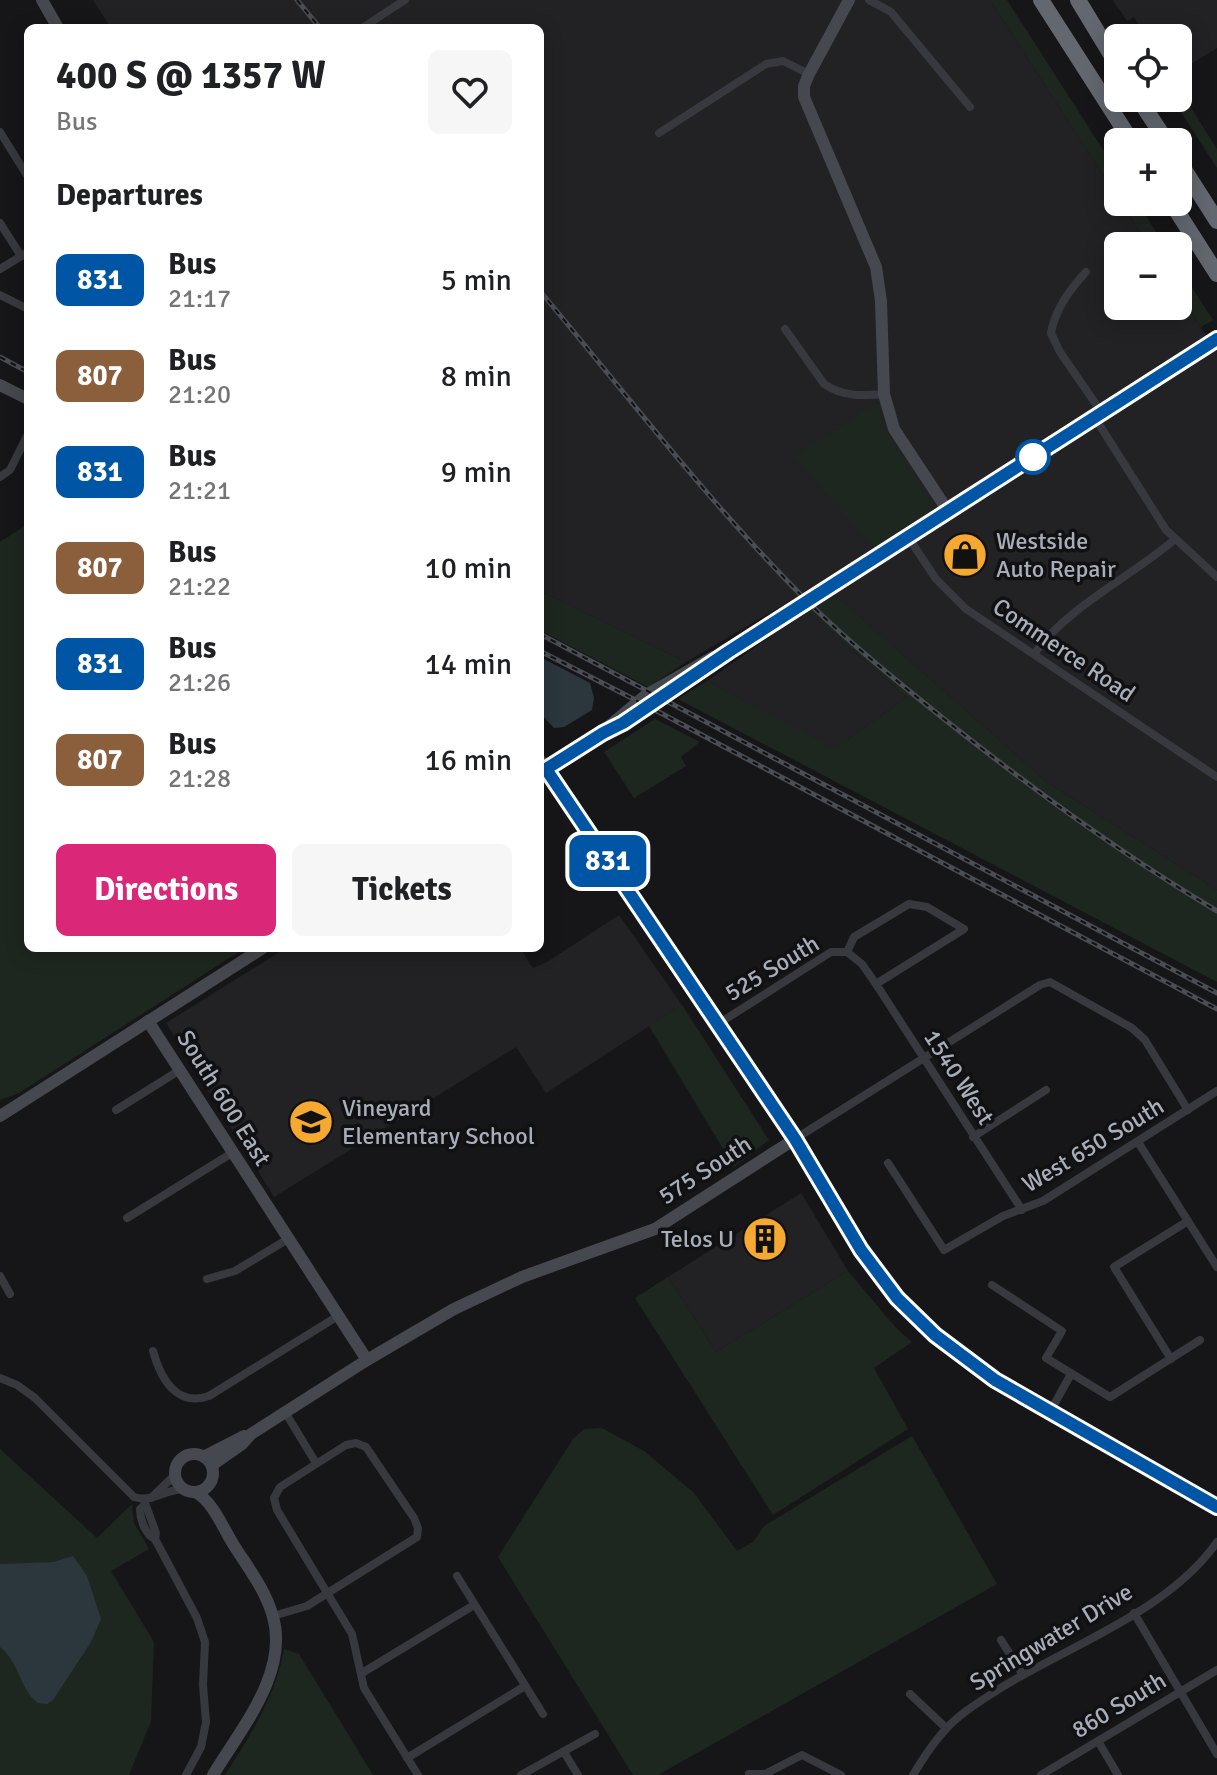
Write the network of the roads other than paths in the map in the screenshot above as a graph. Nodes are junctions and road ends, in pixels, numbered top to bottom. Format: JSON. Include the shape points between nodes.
{"nodes":[{"id":1,"x":42,"y":0,"type":"edge"},
{"id":2,"x":405,"y":0,"type":"edge"},
{"id":3,"x":849,"y":0,"type":"edge"},
{"id":4,"x":869,"y":0,"type":"edge"},
{"id":5,"x":1041,"y":0,"type":"edge"},
{"id":6,"x":1078,"y":0,"type":"edge"},
{"id":7,"x":56,"y":24,"type":"edge"},
{"id":8,"x":368,"y":24,"type":"edge"},
{"id":9,"x":1104,"y":43,"type":"edge"},
{"id":10,"x":809,"y":74,"type":"junction"},
{"id":11,"x":970,"y":107,"type":"dead end"},
{"id":12,"x":1123,"y":128,"type":"edge"},
{"id":13,"x":0,"y":132,"type":"edge"},
{"id":14,"x":659,"y":133,"type":"dead end"},
{"id":15,"x":24,"y":171,"type":"edge"},
{"id":16,"x":1192,"y":182,"type":"edge"},
{"id":17,"x":1180,"y":216,"type":"edge"},
{"id":18,"x":1217,"y":221,"type":"edge"},
{"id":19,"x":0,"y":223,"type":"edge"},
{"id":20,"x":24,"y":254,"type":"edge"},
{"id":21,"x":0,"y":269,"type":"edge"},
{"id":22,"x":1086,"y":272,"type":"dead end"},
{"id":23,"x":1217,"y":274,"type":"edge"},
{"id":24,"x":0,"y":295,"type":"edge"},
{"id":25,"x":24,"y":307,"type":"edge"},
{"id":26,"x":785,"y":329,"type":"dead end"},
{"id":27,"x":1217,"y":339,"type":"edge"},
{"id":28,"x":0,"y":385,"type":"edge"},
{"id":29,"x":884,"y":394,"type":"junction"},
{"id":30,"x":24,"y":397,"type":"edge"},
{"id":31,"x":1098,"y":416,"type":"junction"},
{"id":32,"x":24,"y":442,"type":"edge"},
{"id":33,"x":0,"y":477,"type":"edge"},
{"id":34,"x":948,"y":511,"type":"junction"},
{"id":35,"x":908,"y":537,"type":"junction"},
{"id":36,"x":1174,"y":540,"type":"junction"},
{"id":37,"x":1217,"y":577,"type":"edge"},
{"id":38,"x":1034,"y":654,"type":"junction"},
{"id":39,"x":544,"y":766,"type":"edge"},
{"id":40,"x":544,"y":770,"type":"edge"},
{"id":41,"x":1217,"y":777,"type":"edge"},
{"id":42,"x":257,"y":952,"type":"edge"},
{"id":43,"x":847,"y":952,"type":"junction"},
{"id":44,"x":862,"y":964,"type":"joint"},
{"id":45,"x":876,"y":984,"type":"junction"},
{"id":46,"x":148,"y":1021,"type":"junction"},
{"id":47,"x":718,"y":1024,"type":"junction"},
{"id":48,"x":923,"y":1059,"type":"junction"},
{"id":49,"x":180,"y":1070,"type":"junction"},
{"id":50,"x":1046,"y":1090,"type":"dead end"},
{"id":51,"x":1217,"y":1091,"type":"edge"},
{"id":52,"x":116,"y":1110,"type":"dead end"},
{"id":53,"x":1188,"y":1110,"type":"junction"},
{"id":54,"x":0,"y":1116,"type":"edge"},
{"id":55,"x":973,"y":1137,"type":"junction"},
{"id":56,"x":795,"y":1139,"type":"junction"},
{"id":57,"x":1138,"y":1142,"type":"junction"},
{"id":58,"x":232,"y":1153,"type":"junction"},
{"id":59,"x":888,"y":1163,"type":"dead end"},
{"id":60,"x":1022,"y":1210,"type":"junction"},
{"id":61,"x":127,"y":1218,"type":"dead end"},
{"id":62,"x":1188,"y":1221,"type":"junction"},
{"id":63,"x":288,"y":1239,"type":"junction"},
{"id":64,"x":1217,"y":1267,"type":"edge"},
{"id":65,"x":0,"y":1276,"type":"edge"},
{"id":66,"x":207,"y":1279,"type":"dead end"},
{"id":67,"x":992,"y":1285,"type":"dead end"},
{"id":68,"x":10,"y":1294,"type":"dead end"},
{"id":69,"x":338,"y":1316,"type":"junction"},
{"id":70,"x":1200,"y":1340,"type":"dead end"},
{"id":71,"x":153,"y":1351,"type":"dead end"},
{"id":72,"x":1171,"y":1359,"type":"junction"},
{"id":73,"x":367,"y":1360,"type":"junction"},
{"id":74,"x":1071,"y":1374,"type":"junction"},
{"id":75,"x":0,"y":1378,"type":"edge"},
{"id":76,"x":285,"y":1412,"type":"junction"},
{"id":77,"x":1050,"y":1412,"type":"junction"},
{"id":78,"x":208,"y":1461,"type":"junction"},
{"id":79,"x":316,"y":1463,"type":"junction"},
{"id":80,"x":175,"y":1475,"type":"junction"},
{"id":81,"x":210,"y":1484,"type":"junction"},
{"id":82,"x":190,"y":1491,"type":"junction"},
{"id":83,"x":146,"y":1501,"type":"junction"},
{"id":84,"x":1217,"y":1507,"type":"edge"},
{"id":85,"x":216,"y":1514,"type":"junction"},
{"id":86,"x":1217,"y":1542,"type":"edge"},
{"id":87,"x":457,"y":1576,"type":"dead end"},
{"id":88,"x":328,"y":1592,"type":"junction"},
{"id":89,"x":474,"y":1605,"type":"junction"},
{"id":90,"x":1134,"y":1613,"type":"junction"},
{"id":91,"x":273,"y":1616,"type":"junction"},
{"id":92,"x":1001,"y":1640,"type":"dead end"},
{"id":93,"x":1217,"y":1670,"type":"edge"},
{"id":94,"x":362,"y":1673,"type":"junction"},
{"id":95,"x":1023,"y":1675,"type":"junction"},
{"id":96,"x":525,"y":1686,"type":"junction"},
{"id":97,"x":1180,"y":1692,"type":"junction"},
{"id":98,"x":910,"y":1694,"type":"dead end"},
{"id":99,"x":543,"y":1714,"type":"dead end"},
{"id":100,"x":946,"y":1728,"type":"junction"},
{"id":101,"x":595,"y":1734,"type":"dead end"},
{"id":102,"x":1098,"y":1741,"type":"junction"},
{"id":103,"x":564,"y":1752,"type":"junction"},
{"id":104,"x":1217,"y":1754,"type":"edge"},
{"id":105,"x":407,"y":1758,"type":"junction"},
{"id":106,"x":749,"y":1774,"type":"edge"},
{"id":107,"x":186,"y":1775,"type":"edge"},
{"id":108,"x":213,"y":1775,"type":"edge"},
{"id":109,"x":418,"y":1775,"type":"edge"},
{"id":110,"x":521,"y":1775,"type":"edge"},
{"id":111,"x":578,"y":1775,"type":"edge"},
{"id":112,"x":841,"y":1775,"type":"edge"},
{"id":113,"x":913,"y":1775,"type":"edge"},
{"id":114,"x":1041,"y":1775,"type":"edge"},
{"id":115,"x":1118,"y":1775,"type":"edge"}],
"edges":[{"from":1,"to":7,"type":"street"},
{"from":2,"to":8,"type":"street"},
{"from":3,"to":10,"type":"street"},
{"from":4,"to":11,"type":"street","via":[[891,12]]},
{"from":5,"to":12,"type":"highway"},
{"from":6,"to":9,"type":"highway"},
{"from":10,"to":14,"type":"street","via":[[783,61],[766,64]]},
{"from":10,"to":29,"type":"street","via":[[805,104],[876,267]]},
{"from":13,"to":15,"type":"street"},
{"from":16,"to":18,"type":"highway"},
{"from":17,"to":23,"type":"highway"},
{"from":19,"to":20,"type":"street"},
{"from":20,"to":21,"type":"street"},
{"from":22,"to":31,"type":"street","via":[[1058,311],[1051,333]]},
{"from":24,"to":25,"type":"street"},
{"from":26,"to":29,"type":"street","via":[[833,390],[855,396]]},
{"from":27,"to":31,"type":"street"},
{"from":28,"to":30,"type":"street"},
{"from":29,"to":34,"type":"street","via":[[894,429]]},
{"from":31,"to":34,"type":"street"},
{"from":31,"to":36,"type":"street"},
{"from":32,"to":33,"type":"street","via":[[10,470]]},
{"from":34,"to":35,"type":"street"},
{"from":35,"to":38,"type":"street","name":"Commerce Road","via":[[953,597]]},
{"from":35,"to":39,"type":"street","via":[[623,723]]},
{"from":36,"to":37,"type":"street"},
{"from":36,"to":38,"type":"street","via":[[1073,613]]},
{"from":38,"to":41,"type":"street","name":"Commerce Road"},
{"from":40,"to":47,"type":"street"},
{"from":42,"to":46,"type":"street"},
{"from":43,"to":44,"type":"street","name":"525 South"},
{"from":43,"to":45,"type":"street","name":"525 South","via":[[854,937],[909,904],[927,907],[964,929]]},
{"from":43,"to":47,"type":"street","name":"525 South","via":[[831,952]]},
{"from":44,"to":45,"type":"street","name":"1540 West"},
{"from":45,"to":48,"type":"street","name":"1540 West"},
{"from":46,"to":49,"type":"street","name":"South 600 East"},
{"from":46,"to":54,"type":"street"},
{"from":47,"to":56,"type":"street"},
{"from":48,"to":53,"type":"street","name":"575 South","via":[[1050,982],[1145,1040]]},
{"from":48,"to":55,"type":"street","name":"1540 West"},
{"from":48,"to":56,"type":"street","name":"575 South"},
{"from":49,"to":52,"type":"street"},
{"from":49,"to":58,"type":"street","name":"South 600 East"},
{"from":50,"to":55,"type":"street"},
{"from":51,"to":53,"type":"street","name":"West 650 South"},
{"from":53,"to":57,"type":"street","name":"West 650 South"},
{"from":55,"to":60,"type":"street","name":"1540 West"},
{"from":56,"to":73,"type":"street","name":"575 South","via":[[655,1229],[522,1277]]},
{"from":56,"to":77,"type":"street","via":[[861,1250],[904,1305],[978,1368]]},
{"from":57,"to":60,"type":"street","name":"West 650 South"},
{"from":57,"to":62,"type":"street"},
{"from":58,"to":61,"type":"street"},
{"from":58,"to":63,"type":"street","name":"South 600 East"},
{"from":59,"to":60,"type":"street","name":"West 650 South","via":[[944,1250]]},
{"from":62,"to":64,"type":"street"},
{"from":62,"to":72,"type":"street","via":[[1114,1267]]},
{"from":63,"to":66,"type":"street","via":[[235,1271]]},
{"from":63,"to":69,"type":"street","name":"South 600 East"},
{"from":65,"to":68,"type":"street"},
{"from":67,"to":74,"type":"street","via":[[1062,1331],[1046,1358]]},
{"from":69,"to":71,"type":"street","via":[[194,1401],[179,1396]]},
{"from":69,"to":73,"type":"street","name":"South 600 East"},
{"from":70,"to":72,"type":"street"},
{"from":72,"to":74,"type":"street","via":[[1110,1397]]},
{"from":73,"to":76,"type":"street","name":"575 South"},
{"from":74,"to":77,"type":"street"},
{"from":75,"to":83,"type":"street","via":[[35,1398],[129,1492]]},
{"from":76,"to":78,"type":"street","name":"575 South"},
{"from":76,"to":79,"type":"street"},
{"from":77,"to":84,"type":"street"},
{"from":78,"to":80,"type":"street","via":[[194,1453],[182,1458]]},
{"from":78,"to":81,"type":"street","via":[[214,1472]]},
{"from":79,"to":88,"type":"street","via":[[280,1487],[274,1498]]},
{"from":79,"to":88,"type":"street","via":[[346,1445],[366,1447],[418,1528],[417,1537]]},
{"from":80,"to":82,"type":"street"},
{"from":80,"to":83,"type":"street"},
{"from":81,"to":82,"type":"street"},
{"from":81,"to":85,"type":"street"},
{"from":82,"to":83,"type":"street","via":[[170,1491]]},
{"from":82,"to":85,"type":"street","via":[[202,1496]]},
{"from":83,"to":107,"type":"street","via":[[141,1519],[205,1642],[206,1722],[201,1747]]},
{"from":85,"to":91,"type":"street"},
{"from":86,"to":90,"type":"street","name":"Springwater Drive","via":[[1189,1576]]},
{"from":87,"to":89,"type":"street"},
{"from":88,"to":91,"type":"street","via":[[307,1606]]},
{"from":88,"to":94,"type":"street","via":[[352,1634]]},
{"from":89,"to":94,"type":"street"},
{"from":89,"to":96,"type":"street"},
{"from":90,"to":95,"type":"street","name":"Springwater Drive"},
{"from":90,"to":97,"type":"street"},
{"from":91,"to":108,"type":"street","via":[[273,1666],[260,1699]]},
{"from":92,"to":95,"type":"street"},
{"from":93,"to":97,"type":"street","name":"860 South"},
{"from":94,"to":105,"type":"street","via":[[364,1688]]},
{"from":95,"to":100,"type":"street","name":"Springwater Drive"},
{"from":96,"to":99,"type":"street"},
{"from":96,"to":105,"type":"street"},
{"from":97,"to":102,"type":"street","name":"860 South"},
{"from":97,"to":104,"type":"street"},
{"from":98,"to":100,"type":"street"},
{"from":100,"to":113,"type":"street","name":"Springwater Drive"},
{"from":101,"to":103,"type":"street"},
{"from":102,"to":114,"type":"street","name":"860 South"},
{"from":102,"to":115,"type":"street"},
{"from":103,"to":110,"type":"street"},
{"from":103,"to":111,"type":"street"},
{"from":105,"to":109,"type":"street"},
{"from":106,"to":112,"type":"street","via":[[765,1774],[802,1755]]}]}
